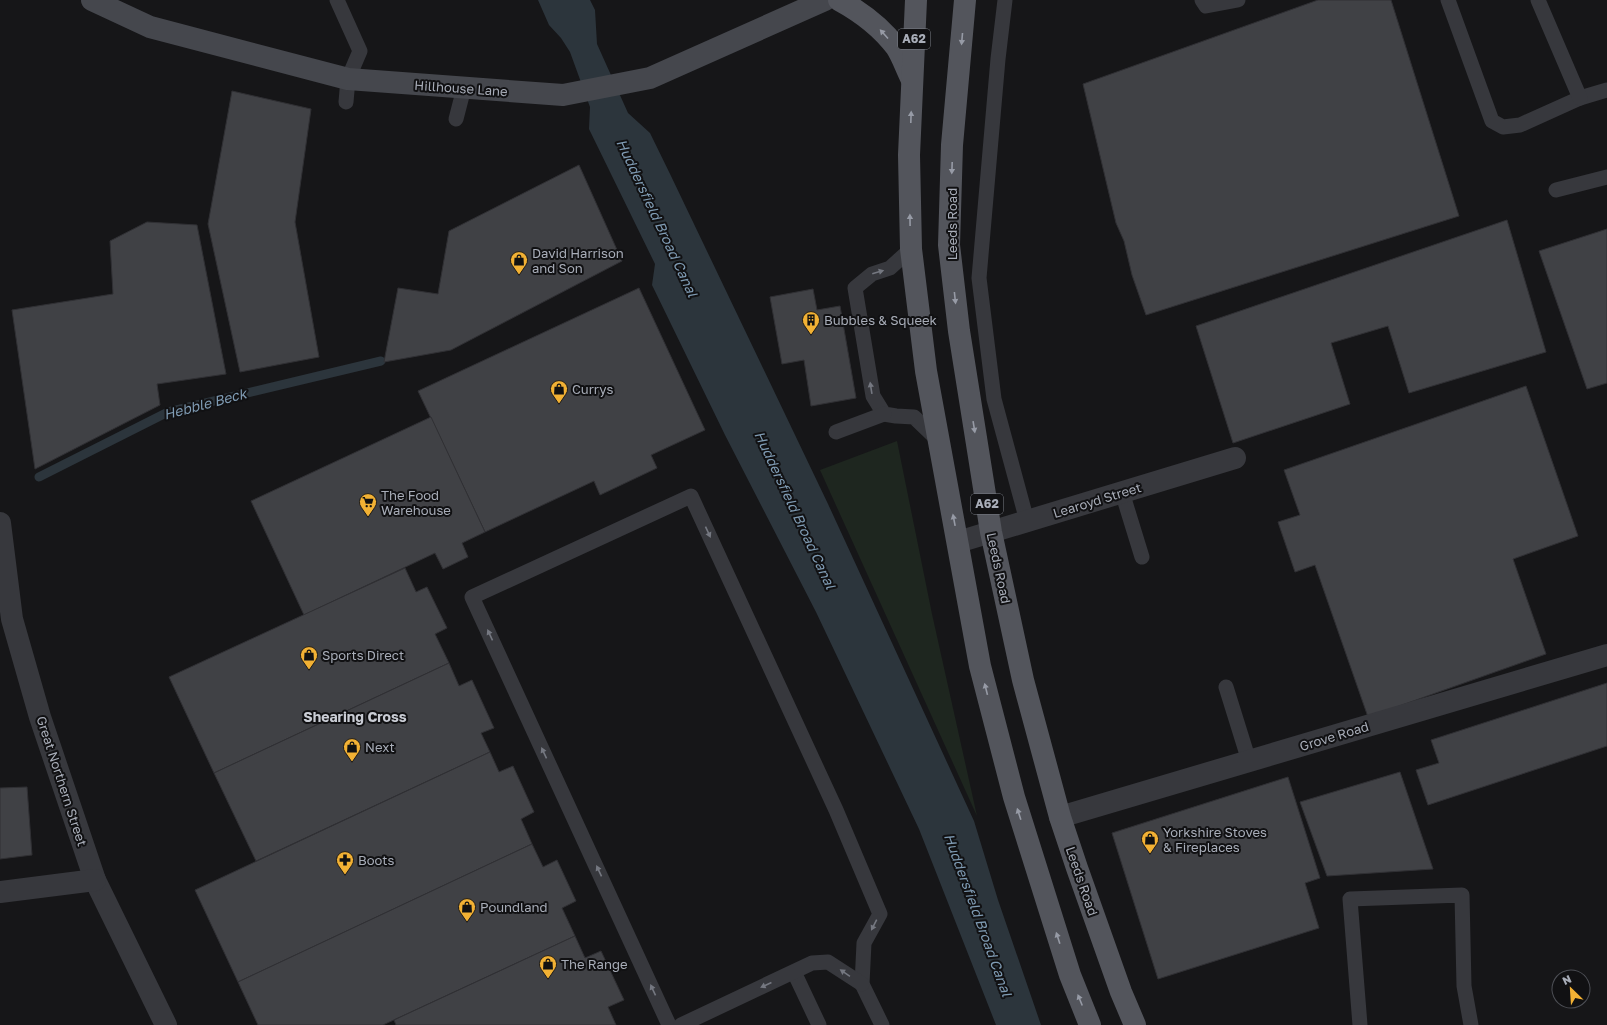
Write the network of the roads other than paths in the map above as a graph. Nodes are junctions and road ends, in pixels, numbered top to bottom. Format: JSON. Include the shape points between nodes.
{"nodes":[{"id":1,"x":92,"y":0,"type":"edge"},
{"id":2,"x":338,"y":0,"type":"edge"},
{"id":3,"x":825,"y":0,"type":"edge"},
{"id":4,"x":839,"y":0,"type":"edge"},
{"id":5,"x":916,"y":0,"type":"edge"},
{"id":6,"x":965,"y":0,"type":"edge"},
{"id":7,"x":1005,"y":0,"type":"edge"},
{"id":8,"x":1202,"y":0,"type":"edge"},
{"id":9,"x":1238,"y":0,"type":"edge"},
{"id":10,"x":1448,"y":0,"type":"edge"},
{"id":11,"x":1538,"y":0,"type":"edge"},
{"id":12,"x":348,"y":79,"type":"junction"},
{"id":13,"x":912,"y":79,"type":"junction"},
{"id":14,"x":464,"y":88,"type":"junction"},
{"id":15,"x":1607,"y":90,"type":"edge"},
{"id":16,"x":1580,"y":98,"type":"junction"},
{"id":17,"x":346,"y":102,"type":"dead end"},
{"id":18,"x":456,"y":120,"type":"dead end"},
{"id":19,"x":1607,"y":178,"type":"edge"},
{"id":20,"x":1556,"y":190,"type":"dead end"},
{"id":21,"x":911,"y":249,"type":"junction"},
{"id":22,"x":884,"y":414,"type":"junction"},
{"id":23,"x":836,"y":432,"type":"dead end"},
{"id":24,"x":939,"y":441,"type":"junction"},
{"id":25,"x":1235,"y":458,"type":"dead end"},
{"id":26,"x":1122,"y":492,"type":"junction"},
{"id":27,"x":1027,"y":521,"type":"junction"},
{"id":28,"x":0,"y":523,"type":"edge"},
{"id":29,"x":992,"y":532,"type":"junction"},
{"id":30,"x":958,"y":542,"type":"junction"},
{"id":31,"x":1142,"y":557,"type":"dead end"},
{"id":32,"x":1607,"y":655,"type":"edge"},
{"id":33,"x":1226,"y":687,"type":"dead end"},
{"id":34,"x":1249,"y":761,"type":"junction"},
{"id":35,"x":1060,"y":817,"type":"junction"},
{"id":36,"x":95,"y":880,"type":"junction"},
{"id":37,"x":0,"y":892,"type":"edge"},
{"id":38,"x":794,"y":972,"type":"junction"},
{"id":39,"x":862,"y":984,"type":"junction"},
{"id":40,"x":166,"y":1025,"type":"edge"},
{"id":41,"x":669,"y":1025,"type":"edge"},
{"id":42,"x":681,"y":1025,"type":"edge"},
{"id":43,"x":819,"y":1025,"type":"edge"},
{"id":44,"x":882,"y":1025,"type":"edge"},
{"id":45,"x":1090,"y":1025,"type":"edge"},
{"id":46,"x":1135,"y":1025,"type":"edge"},
{"id":47,"x":1360,"y":1025,"type":"edge"},
{"id":48,"x":1471,"y":1025,"type":"edge"}],
"edges":[{"from":1,"to":12,"type":"street","name":"Hillhouse Lane","via":[[150,27]]},
{"from":2,"to":12,"type":"lane","via":[[360,51]]},
{"from":3,"to":14,"type":"street","name":"Hillhouse Lane","via":[[650,78],[563,95]]},
{"from":13,"to":4,"type":"main road","one_way":true,"via":[[896,48],[876,25],[856,9]]},
{"from":5,"to":13,"type":"main road","number":"A62"},
{"from":6,"to":29,"type":"main road","name":"Leeds Road","number":"A62","one_way":true,"via":[[952,145],[949,245],[959,331]]},
{"from":7,"to":27,"type":"lane","via":[[979,278],[994,399]]},
{"from":8,"to":9,"type":"lane","via":[[1206,6]]},
{"from":10,"to":16,"type":"lane","via":[[1492,121],[1503,127],[1520,125]]},
{"from":11,"to":16,"type":"lane"},
{"from":12,"to":14,"type":"street","name":"Hillhouse Lane"},
{"from":12,"to":17,"type":"lane"},
{"from":21,"to":13,"type":"main road","number":"A62","one_way":true,"via":[[909,155]]},
{"from":14,"to":18,"type":"lane"},
{"from":15,"to":16,"type":"lane"},
{"from":19,"to":20,"type":"lane"},
{"from":22,"to":21,"type":"lane","one_way":true,"via":[[873,396],[855,288],[872,274],[890,268]]},
{"from":21,"to":24,"type":"main road","number":"A62","via":[[926,371]]},
{"from":22,"to":23,"type":"lane"},
{"from":22,"to":24,"type":"lane","via":[[914,417]]},
{"from":30,"to":24,"type":"main road","number":"A62","one_way":true},
{"from":25,"to":26,"type":"street","name":"Learoyd Street"},
{"from":26,"to":27,"type":"street","name":"Learoyd Street"},
{"from":26,"to":31,"type":"lane"},
{"from":27,"to":29,"type":"street","name":"Learoyd Street"},
{"from":28,"to":36,"type":"street","name":"Great Northern Street","via":[[12,618],[40,717]]},
{"from":29,"to":30,"type":"street","name":"Learoyd Street"},
{"from":29,"to":35,"type":"main road","name":"Leeds Road","number":"A62","via":[[1023,680]]},
{"from":45,"to":30,"type":"main road","number":"A62","one_way":true,"via":[[1070,976],[1014,797],[980,666]]},
{"from":32,"to":34,"type":"street","name":"Grove Road"},
{"from":33,"to":34,"type":"lane"},
{"from":34,"to":35,"type":"street","name":"Grove Road"},
{"from":35,"to":46,"type":"main road","name":"Leeds Road","number":"A62"},
{"from":36,"to":37,"type":"street"},
{"from":36,"to":40,"type":"street","name":"Great Northern Street"},
{"from":39,"to":38,"type":"lane","one_way":true,"via":[[828,962],[812,963]]},
{"from":38,"to":42,"type":"lane","one_way":true},
{"from":38,"to":43,"type":"lane"},
{"from":41,"to":39,"type":"lane","one_way":true,"via":[[472,597],[691,496],[836,810],[880,914],[864,944]]},
{"from":39,"to":44,"type":"lane"},
{"from":47,"to":48,"type":"lane","via":[[1350,899],[1462,895],[1464,986]]}]}
